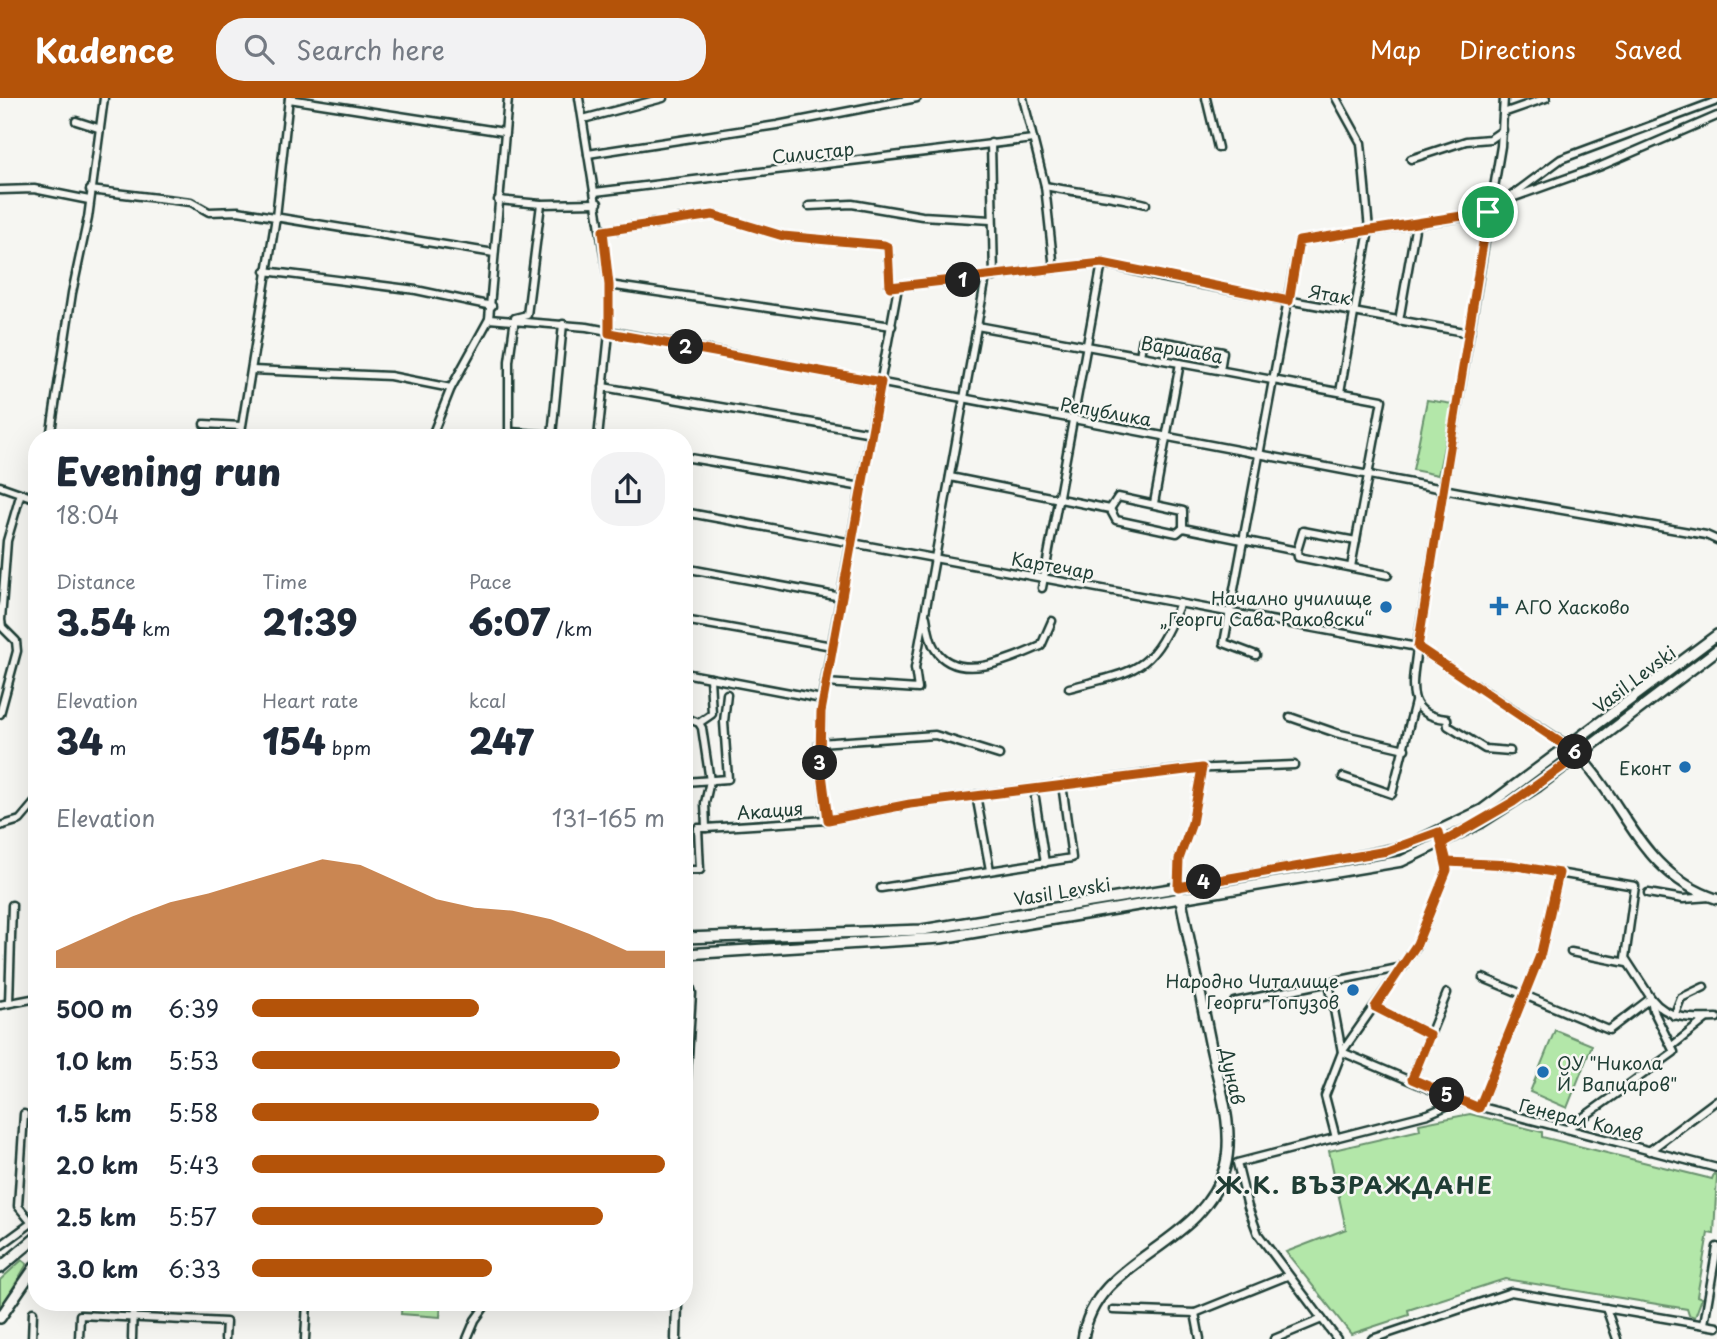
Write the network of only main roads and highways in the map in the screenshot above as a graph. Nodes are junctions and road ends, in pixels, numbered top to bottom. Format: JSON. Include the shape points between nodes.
{"nodes":[{"id":1,"x":1717,"y":635,"type":"edge"},
{"id":2,"x":1717,"y":650,"type":"edge"},
{"id":3,"x":1178,"y":887,"type":"junction"},
{"id":4,"x":1180,"y":899,"type":"junction"},
{"id":5,"x":693,"y":938,"type":"edge"},
{"id":6,"x":693,"y":954,"type":"edge"},
{"id":7,"x":28,"y":1245,"type":"edge"},
{"id":8,"x":0,"y":1268,"type":"edge"},
{"id":9,"x":28,"y":1279,"type":"edge"},
{"id":10,"x":0,"y":1318,"type":"edge"},
{"id":11,"x":1083,"y":1339,"type":"edge"}],
"edges":[{"from":1,"to":3,"type":"main road","name":"Vasil Levski","via":[[1482,810],[1439,832],[1387,851]]},
{"from":2,"to":4,"type":"main road","name":"Vasil Levski","via":[[1513,802],[1442,843],[1402,861]]},
{"from":3,"to":4,"type":"main road","name":"Дунав"},
{"from":3,"to":5,"type":"main road","name":"Vasil Levski","via":[[922,930]]},
{"from":4,"to":6,"type":"main road","name":"Vasil Levski","via":[[941,938]]},
{"from":4,"to":11,"type":"main road","name":"Дунав","via":[[1227,1122],[1225,1166],[1214,1195],[1196,1218],[1105,1291]]},
{"from":7,"to":8,"type":"main road"},
{"from":9,"to":10,"type":"main road"}]}
